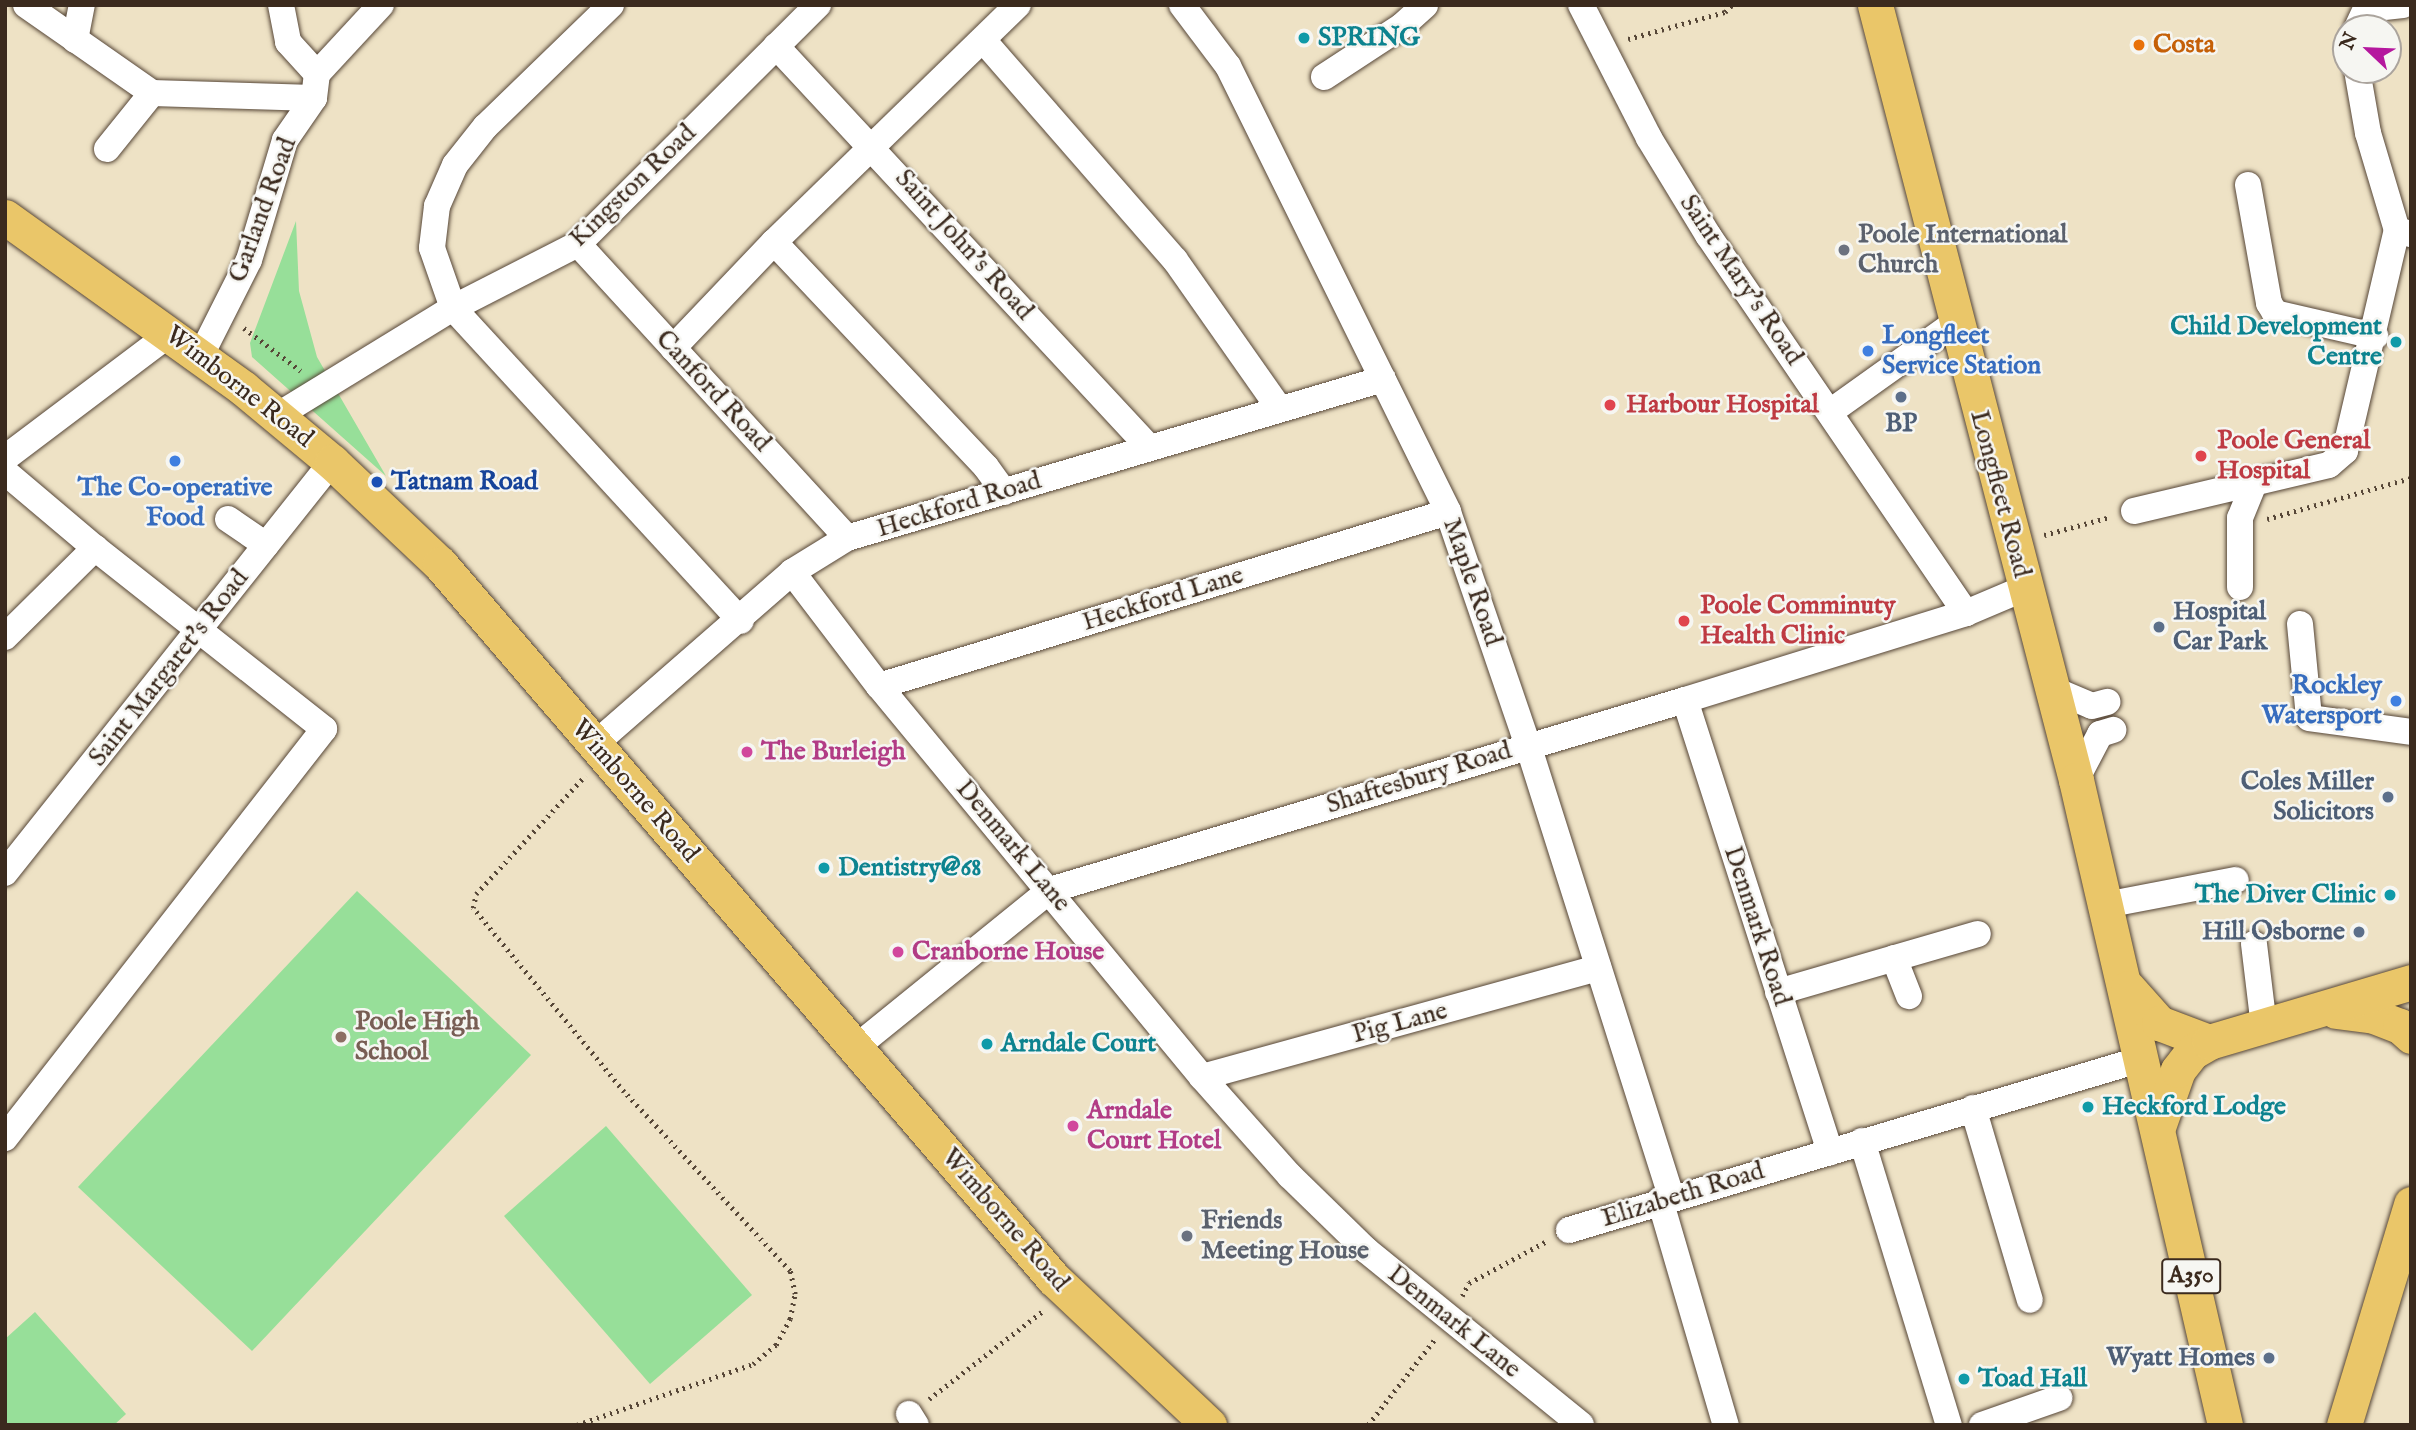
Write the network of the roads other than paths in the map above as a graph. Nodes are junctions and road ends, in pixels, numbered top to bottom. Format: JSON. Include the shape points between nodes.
{"nodes":[{"id":1,"x":26,"y":5,"type":"edge"},
{"id":2,"x":82,"y":5,"type":"edge"},
{"id":3,"x":281,"y":5,"type":"edge"},
{"id":4,"x":380,"y":5,"type":"edge"},
{"id":5,"x":611,"y":5,"type":"edge"},
{"id":6,"x":818,"y":5,"type":"edge"},
{"id":7,"x":1018,"y":5,"type":"edge"},
{"id":8,"x":1424,"y":5,"type":"edge"},
{"id":9,"x":1581,"y":5,"type":"edge"},
{"id":10,"x":1875,"y":5,"type":"edge"},
{"id":11,"x":2403,"y":5,"type":"edge"},
{"id":12,"x":1191,"y":8,"type":"edge"},
{"id":13,"x":2364,"y":14,"type":"edge"},
{"id":14,"x":75,"y":40,"type":"junction"},
{"id":15,"x":983,"y":40,"type":"junction"},
{"id":16,"x":776,"y":46,"type":"junction"},
{"id":17,"x":1324,"y":77,"type":"dead end"},
{"id":18,"x":2359,"y":84,"type":"edge"},
{"id":19,"x":315,"y":86,"type":"junction"},
{"id":20,"x":152,"y":93,"type":"junction"},
{"id":21,"x":873,"y":146,"type":"junction"},
{"id":22,"x":107,"y":149,"type":"dead end"},
{"id":23,"x":2248,"y":185,"type":"dead end"},
{"id":24,"x":5,"y":217,"type":"edge"},
{"id":25,"x":2404,"y":232,"type":"edge"},
{"id":26,"x":774,"y":242,"type":"junction"},
{"id":27,"x":578,"y":244,"type":"junction"},
{"id":28,"x":453,"y":308,"type":"junction"},
{"id":29,"x":1955,"y":323,"type":"junction"},
{"id":30,"x":172,"y":332,"type":"junction"},
{"id":31,"x":2375,"y":336,"type":"junction"},
{"id":32,"x":673,"y":348,"type":"junction"},
{"id":33,"x":201,"y":355,"type":"junction"},
{"id":34,"x":1383,"y":379,"type":"junction"},
{"id":35,"x":1279,"y":408,"type":"junction"},
{"id":36,"x":1830,"y":412,"type":"junction"},
{"id":37,"x":275,"y":417,"type":"junction"},
{"id":38,"x":1148,"y":446,"type":"junction"},
{"id":39,"x":5,"y":458,"type":"edge"},
{"id":40,"x":332,"y":462,"type":"junction"},
{"id":41,"x":5,"y":472,"type":"edge"},
{"id":42,"x":2253,"y":486,"type":"junction"},
{"id":43,"x":1004,"y":492,"type":"junction"},
{"id":44,"x":2134,"y":511,"type":"road end"},
{"id":45,"x":1448,"y":512,"type":"junction"},
{"id":46,"x":229,"y":519,"type":"dead end"},
{"id":47,"x":847,"y":538,"type":"junction"},
{"id":48,"x":266,"y":545,"type":"junction"},
{"id":49,"x":95,"y":548,"type":"junction"},
{"id":50,"x":792,"y":572,"type":"junction"},
{"id":51,"x":2240,"y":587,"type":"dead end"},
{"id":52,"x":2025,"y":588,"type":"junction"},
{"id":53,"x":1966,"y":613,"type":"junction"},
{"id":54,"x":741,"y":621,"type":"junction"},
{"id":55,"x":2300,"y":624,"type":"dead end"},
{"id":56,"x":199,"y":631,"type":"junction"},
{"id":57,"x":5,"y":637,"type":"edge"},
{"id":58,"x":879,"y":686,"type":"junction"},
{"id":59,"x":2052,"y":689,"type":"junction"},
{"id":60,"x":1685,"y":700,"type":"junction"},
{"id":61,"x":2107,"y":702,"type":"dead end"},
{"id":62,"x":2113,"y":730,"type":"dead end"},
{"id":63,"x":2411,"y":732,"type":"edge"},
{"id":64,"x":1528,"y":745,"type":"junction"},
{"id":65,"x":600,"y":749,"type":"junction"},
{"id":66,"x":2076,"y":780,"type":"junction"},
{"id":67,"x":5,"y":873,"type":"edge"},
{"id":68,"x":2236,"y":880,"type":"dead end"},
{"id":69,"x":1050,"y":890,"type":"junction"},
{"id":70,"x":2105,"y":905,"type":"junction"},
{"id":71,"x":1978,"y":934,"type":"dead end"},
{"id":72,"x":2255,"y":944,"type":"dead end"},
{"id":73,"x":1894,"y":958,"type":"junction"},
{"id":74,"x":1598,"y":968,"type":"junction"},
{"id":75,"x":2124,"y":982,"type":"junction"},
{"id":76,"x":2411,"y":982,"type":"edge"},
{"id":77,"x":1777,"y":992,"type":"junction"},
{"id":78,"x":1909,"y":996,"type":"dead end"},
{"id":79,"x":2322,"y":1010,"type":"junction"},
{"id":80,"x":2264,"y":1027,"type":"junction"},
{"id":81,"x":2411,"y":1036,"type":"edge"},
{"id":82,"x":2209,"y":1042,"type":"junction"},
{"id":83,"x":855,"y":1048,"type":"junction"},
{"id":84,"x":2142,"y":1059,"type":"junction"},
{"id":85,"x":1202,"y":1077,"type":"junction"},
{"id":86,"x":1973,"y":1108,"type":"junction"},
{"id":87,"x":2158,"y":1127,"type":"junction"},
{"id":88,"x":5,"y":1138,"type":"edge"},
{"id":89,"x":1862,"y":1141,"type":"junction"},
{"id":90,"x":1830,"y":1152,"type":"junction"},
{"id":91,"x":1666,"y":1199,"type":"junction"},
{"id":92,"x":2411,"y":1204,"type":"edge"},
{"id":93,"x":1569,"y":1230,"type":"road end"},
{"id":94,"x":2030,"y":1300,"type":"dead end"},
{"id":95,"x":2059,"y":1398,"type":"dead end"},
{"id":96,"x":1209,"y":1425,"type":"edge"},
{"id":97,"x":1581,"y":1425,"type":"edge"},
{"id":98,"x":1726,"y":1425,"type":"edge"},
{"id":99,"x":1949,"y":1425,"type":"edge"},
{"id":100,"x":1982,"y":1425,"type":"edge"},
{"id":101,"x":2225,"y":1425,"type":"edge"},
{"id":102,"x":2344,"y":1425,"type":"edge"}],
"edges":[{"from":1,"to":14,"type":"street"},
{"from":2,"to":14,"type":"street"},
{"from":3,"to":19,"type":"street","via":[[288,42]]},
{"from":4,"to":19,"type":"street","name":"Garland Road"},
{"from":5,"to":28,"type":"street","via":[[485,127],[455,166],[437,206],[432,248]]},
{"from":6,"to":16,"type":"street","name":"Kingston Road"},
{"from":7,"to":15,"type":"street"},
{"from":8,"to":17,"type":"street","via":[[1402,26]]},
{"from":9,"to":36,"type":"street","name":"Saint Mary's Road","via":[[1600,47],[1708,235]]},
{"from":10,"to":29,"type":"main road","name":"Longfleet Road"},
{"from":11,"to":13,"type":"street","via":[[2367,9]]},
{"from":12,"to":34,"type":"street","name":"Maple Road","via":[[1228,66]]},
{"from":14,"to":20,"type":"street"},
{"from":15,"to":21,"type":"street"},
{"from":15,"to":35,"type":"street","via":[[1175,260]]},
{"from":16,"to":21,"type":"street","name":"Saint John's Road"},
{"from":16,"to":27,"type":"street","name":"Kingston Road"},
{"from":18,"to":25,"type":"street","via":[[2368,132]]},
{"from":19,"to":20,"type":"street"},
{"from":19,"to":33,"type":"street","name":"Garland Road","via":[[285,140],[249,260]]},
{"from":20,"to":22,"type":"street"},
{"from":21,"to":26,"type":"street"},
{"from":21,"to":38,"type":"street","name":"Saint John's Road"},
{"from":23,"to":31,"type":"street","via":[[2269,303],[2275,313]]},
{"from":24,"to":30,"type":"main road","name":"Wimborne Road"},
{"from":25,"to":31,"type":"street"},
{"from":26,"to":32,"type":"street"},
{"from":26,"to":43,"type":"street","via":[[986,467]]},
{"from":27,"to":28,"type":"street","name":"Kingston Road"},
{"from":27,"to":32,"type":"street","name":"Canford Road"},
{"from":28,"to":37,"type":"street","name":"Kingston Road"},
{"from":28,"to":54,"type":"street"},
{"from":29,"to":36,"type":"street"},
{"from":29,"to":52,"type":"main road","name":"Longfleet Road"},
{"from":30,"to":33,"type":"main road","name":"Wimborne Road"},
{"from":30,"to":39,"type":"street"},
{"from":31,"to":42,"type":"street","via":[[2345,451],[2329,465]]},
{"from":32,"to":47,"type":"street","name":"Canford Road"},
{"from":33,"to":37,"type":"main road","name":"Wimborne Road"},
{"from":34,"to":35,"type":"street","name":"Heckford Road"},
{"from":34,"to":45,"type":"street","name":"Maple Road"},
{"from":35,"to":38,"type":"street","name":"Heckford Road"},
{"from":36,"to":53,"type":"street","name":"Saint Mary's Road"},
{"from":37,"to":40,"type":"main road","name":"Wimborne Road"},
{"from":38,"to":43,"type":"street","name":"Heckford Road"},
{"from":40,"to":48,"type":"street","name":"Saint Margaret's Road"},
{"from":40,"to":65,"type":"main road","name":"Wimborne Road","via":[[440,564]]},
{"from":41,"to":49,"type":"street"},
{"from":42,"to":44,"type":"street"},
{"from":42,"to":51,"type":"street","via":[[2240,518]]},
{"from":43,"to":47,"type":"street","name":"Heckford Road"},
{"from":45,"to":58,"type":"street","name":"Heckford Lane"},
{"from":45,"to":64,"type":"street","name":"Maple Road"},
{"from":46,"to":48,"type":"street"},
{"from":47,"to":50,"type":"street","name":"Heckford Road"},
{"from":48,"to":56,"type":"street","name":"Saint Margaret's Road"},
{"from":49,"to":56,"type":"street"},
{"from":49,"to":57,"type":"street"},
{"from":50,"to":54,"type":"street","name":"Heckford Road"},
{"from":50,"to":58,"type":"street","name":"Denmark Lane"},
{"from":52,"to":53,"type":"street","name":"Shaftesbury Road"},
{"from":52,"to":59,"type":"main road","name":"Longfleet Road"},
{"from":53,"to":60,"type":"street","name":"Shaftesbury Road"},
{"from":54,"to":65,"type":"street","name":"Heckford Road"},
{"from":55,"to":63,"type":"street","via":[[2309,718]]},
{"from":56,"to":67,"type":"street","name":"Saint Margaret's Road"},
{"from":56,"to":88,"type":"street","via":[[324,729]]},
{"from":58,"to":69,"type":"street","name":"Denmark Lane"},
{"from":59,"to":61,"type":"street","via":[[2092,706]]},
{"from":59,"to":66,"type":"main road","name":"Longfleet Road"},
{"from":60,"to":64,"type":"street","name":"Shaftesbury Road"},
{"from":60,"to":77,"type":"street","name":"Denmark Road"},
{"from":62,"to":66,"type":"street","via":[[2100,734]]},
{"from":64,"to":69,"type":"street","name":"Shaftesbury Road"},
{"from":64,"to":74,"type":"street","name":"Maple Road"},
{"from":65,"to":83,"type":"main road","name":"Wimborne Road"},
{"from":66,"to":70,"type":"main road","name":"Longfleet Road"},
{"from":68,"to":70,"type":"street"},
{"from":69,"to":83,"type":"street","name":"Shaftesbury Road"},
{"from":69,"to":85,"type":"street","name":"Denmark Lane"},
{"from":70,"to":75,"type":"main road","name":"Longfleet Road"},
{"from":71,"to":73,"type":"street"},
{"from":72,"to":80,"type":"street"},
{"from":73,"to":77,"type":"street"},
{"from":73,"to":78,"type":"street"},
{"from":74,"to":85,"type":"street","name":"Pig Lane"},
{"from":74,"to":91,"type":"street","name":"Maple Road"},
{"from":75,"to":82,"type":"main road","name":"Longfleet Road","via":[[2159,1023]]},
{"from":75,"to":84,"type":"main road","name":"Longfleet Road"},
{"from":76,"to":79,"type":"main road"},
{"from":77,"to":90,"type":"street","name":"Denmark Road"},
{"from":79,"to":80,"type":"main road"},
{"from":79,"to":81,"type":"main road","via":[[2371,1015],[2400,1026]]},
{"from":80,"to":82,"type":"main road"},
{"from":82,"to":87,"type":"main road","via":[[2192,1052],[2178,1070]]},
{"from":83,"to":96,"type":"main road","name":"Wimborne Road","via":[[1067,1293]]},
{"from":84,"to":86,"type":"street","name":"Elizabeth Road"},
{"from":84,"to":87,"type":"main road","name":"Longfleet Road"},
{"from":85,"to":97,"type":"street","name":"Denmark Lane","via":[[1347,1232]]},
{"from":86,"to":89,"type":"street","name":"Elizabeth Road"},
{"from":86,"to":94,"type":"street"},
{"from":87,"to":101,"type":"main road","number":"A350"},
{"from":89,"to":90,"type":"street","name":"Elizabeth Road"},
{"from":89,"to":99,"type":"street"},
{"from":90,"to":91,"type":"street","name":"Elizabeth Road"},
{"from":91,"to":93,"type":"street","name":"Elizabeth Road"},
{"from":91,"to":98,"type":"street","name":"Maple Road"},
{"from":92,"to":102,"type":"main road"},
{"from":95,"to":100,"type":"street"}]}
